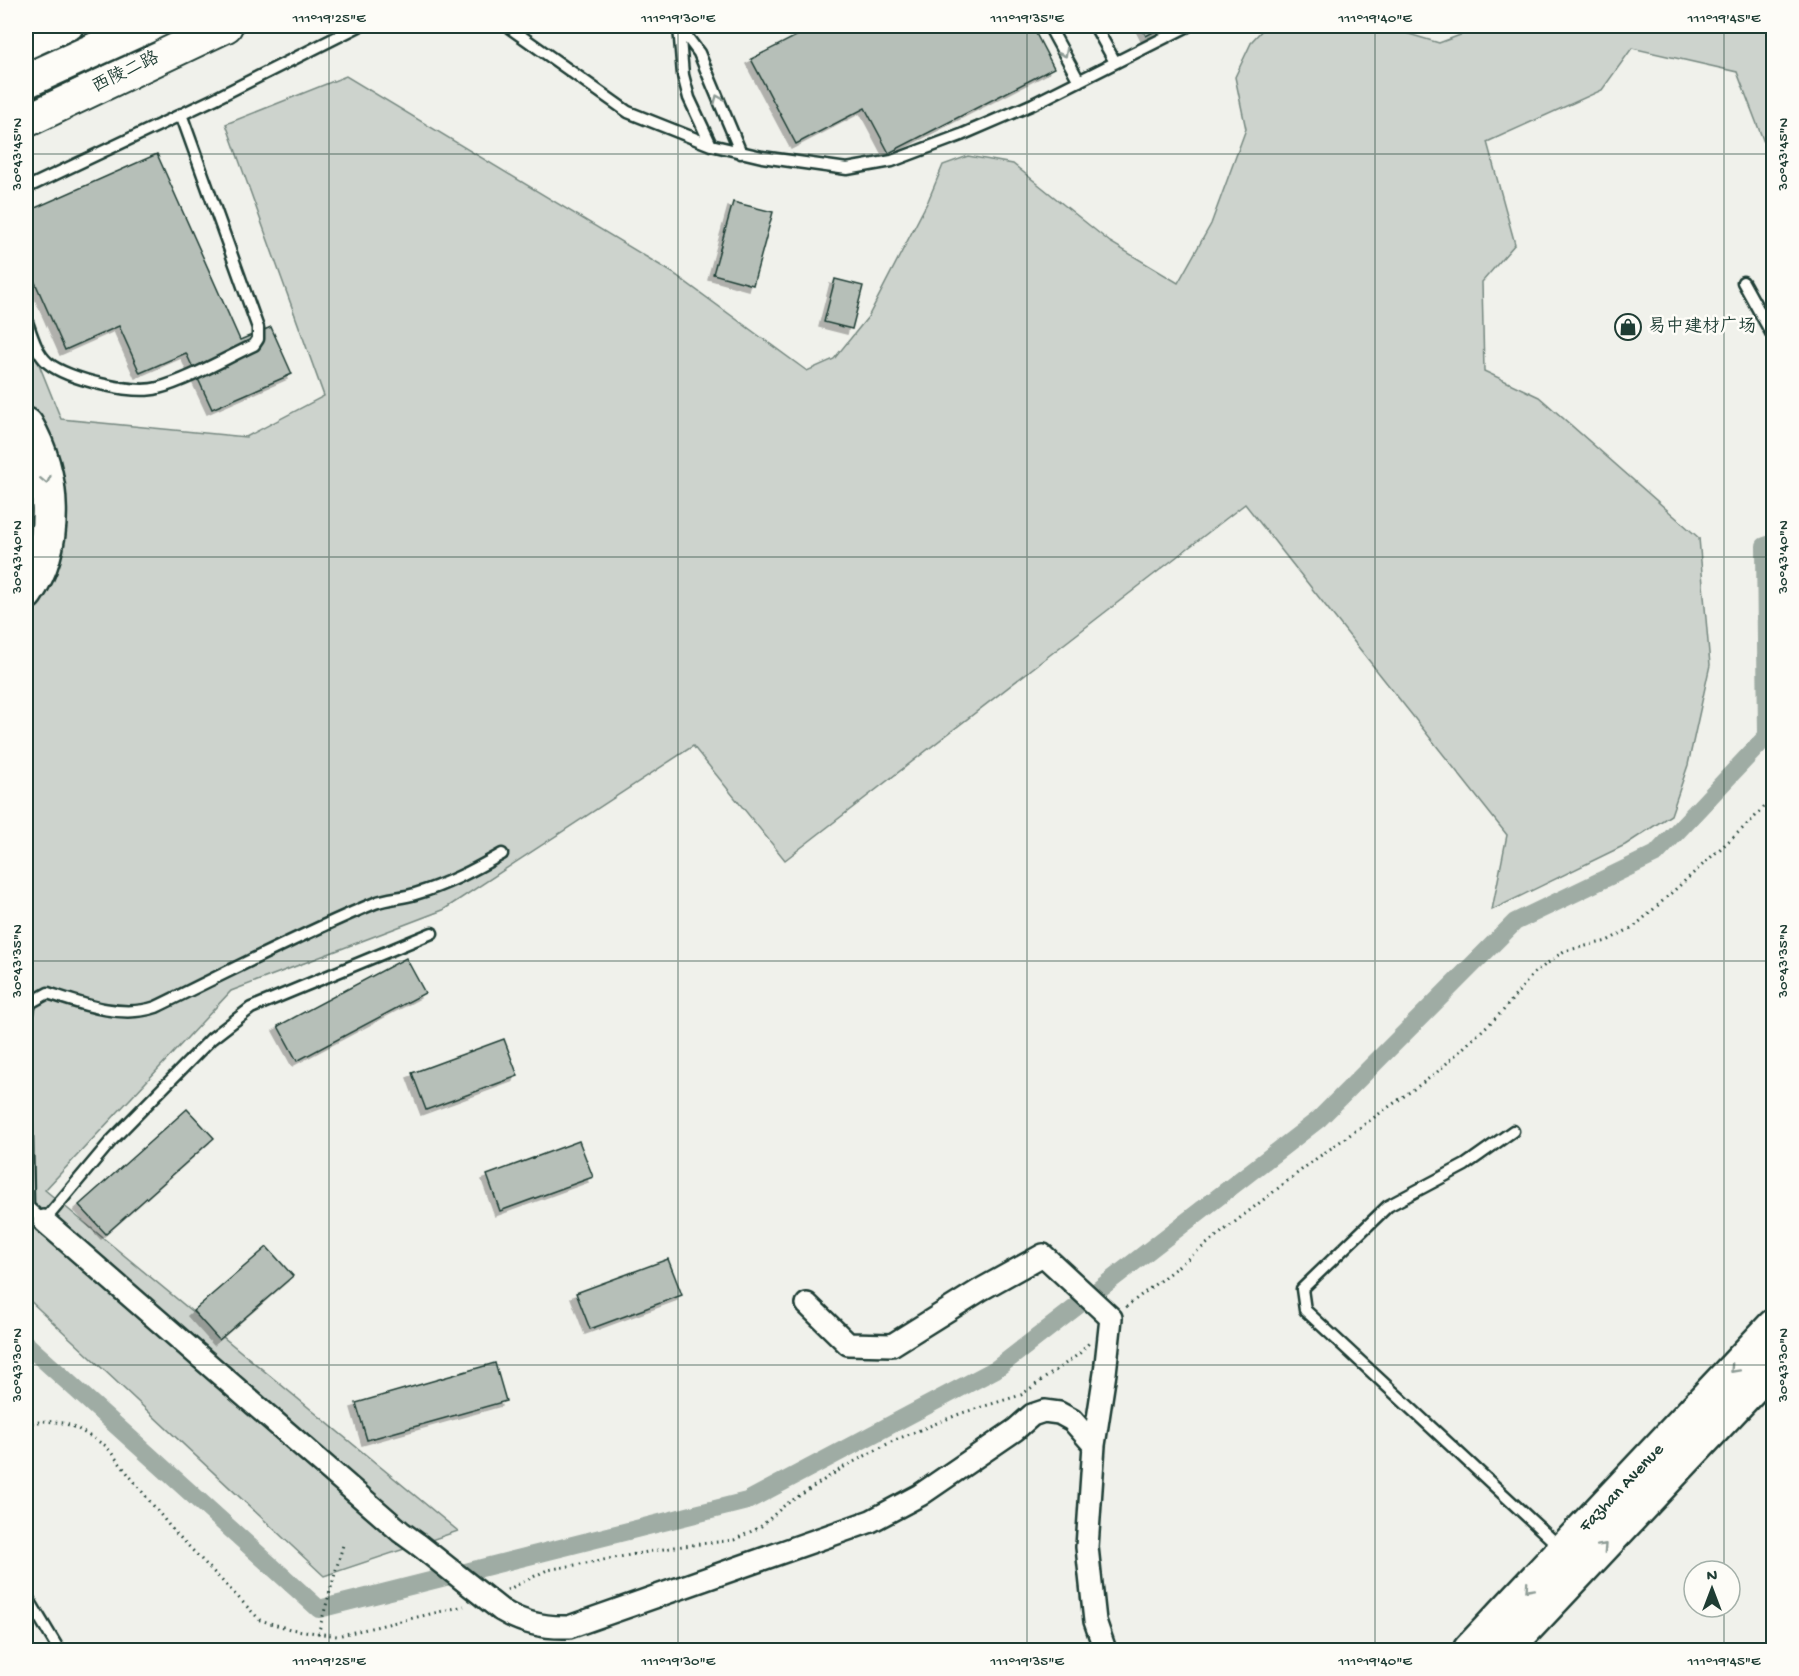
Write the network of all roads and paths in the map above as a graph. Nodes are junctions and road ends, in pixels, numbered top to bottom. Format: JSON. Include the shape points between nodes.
{"nodes":[{"id":1,"x":66,"y":26,"type":"edge"},
{"id":2,"x":79,"y":26,"type":"edge"},
{"id":3,"x":147,"y":26,"type":"edge"},
{"id":4,"x":226,"y":26,"type":"edge"},
{"id":5,"x":359,"y":26,"type":"edge"},
{"id":6,"x":507,"y":26,"type":"edge"},
{"id":7,"x":679,"y":26,"type":"edge"},
{"id":8,"x":1049,"y":26,"type":"edge"},
{"id":9,"x":1095,"y":26,"type":"edge"},
{"id":10,"x":1188,"y":26,"type":"edge"},
{"id":11,"x":26,"y":45,"type":"edge"},
{"id":12,"x":178,"y":48,"type":"junction"},
{"id":13,"x":1115,"y":62,"type":"junction"},
{"id":14,"x":26,"y":81,"type":"edge"},
{"id":15,"x":1079,"y":81,"type":"junction"},
{"id":16,"x":202,"y":104,"type":"junction"},
{"id":17,"x":181,"y":114,"type":"junction"},
{"id":18,"x":26,"y":121,"type":"edge"},
{"id":19,"x":159,"y":124,"type":"junction"},
{"id":20,"x":188,"y":133,"type":"junction"},
{"id":21,"x":711,"y":145,"type":"junction"},
{"id":22,"x":741,"y":153,"type":"junction"},
{"id":23,"x":26,"y":188,"type":"edge"},
{"id":24,"x":1743,"y":282,"type":"dead end"},
{"id":25,"x":26,"y":319,"type":"edge"},
{"id":26,"x":1773,"y":338,"type":"edge"},
{"id":27,"x":26,"y":425,"type":"edge"},
{"id":28,"x":26,"y":593,"type":"edge"},
{"id":29,"x":502,"y":854,"type":"dead end"},
{"id":30,"x":432,"y":933,"type":"dead end"},
{"id":31,"x":26,"y":1022,"type":"edge"},
{"id":32,"x":26,"y":1091,"type":"edge"},
{"id":33,"x":1513,"y":1131,"type":"dead end"},
{"id":34,"x":44,"y":1221,"type":"junction"},
{"id":35,"x":807,"y":1304,"type":"dead end"},
{"id":36,"x":1773,"y":1326,"type":"edge"},
{"id":37,"x":1773,"y":1364,"type":"edge"},
{"id":38,"x":1094,"y":1445,"type":"junction"},
{"id":39,"x":343,"y":1545,"type":"dead end"},
{"id":40,"x":1563,"y":1551,"type":"junction"},
{"id":41,"x":26,"y":1595,"type":"edge"},
{"id":42,"x":318,"y":1634,"type":"dead end"},
{"id":43,"x":59,"y":1650,"type":"edge"},
{"id":44,"x":1105,"y":1650,"type":"edge"},
{"id":45,"x":1470,"y":1650,"type":"edge"},
{"id":46,"x":1505,"y":1650,"type":"edge"}],
"edges":[{"from":1,"to":11,"type":"highway"},
{"from":2,"to":12,"type":"main road","via":[[83,42],[93,56],[109,63],[153,58]]},
{"from":3,"to":14,"type":"highway","bridge":true},
{"from":4,"to":12,"type":"main road","name":"西陵二路"},
{"from":5,"to":16,"type":"lane"},
{"from":6,"to":21,"type":"lane","via":[[628,112]]},
{"from":7,"to":21,"type":"lane","via":[[689,98]]},
{"from":22,"to":7,"type":"lane","one_way":true,"via":[[699,53]]},
{"from":8,"to":15,"type":"lane","one_way":true},
{"from":9,"to":13,"type":"lane"},
{"from":10,"to":13,"type":"lane"},
{"from":12,"to":18,"type":"main road","name":"西陵二路"},
{"from":13,"to":15,"type":"lane"},
{"from":15,"to":22,"type":"lane","via":[[961,135],[892,161],[847,169]]},
{"from":16,"to":17,"type":"lane"},
{"from":16,"to":20,"type":"lane","via":[[191,115]]},
{"from":17,"to":19,"type":"lane"},
{"from":17,"to":20,"type":"lane"},
{"from":19,"to":20,"type":"lane","via":[[167,123]]},
{"from":19,"to":23,"type":"lane"},
{"from":20,"to":25,"type":"lane","via":[[258,328],[254,345],[156,389],[130,389],[64,374],[48,364],[39,353]]},
{"from":21,"to":22,"type":"lane"},
{"from":24,"to":26,"type":"lane"},
{"from":27,"to":28,"type":"highway","one_way":true,"via":[[48,486],[49,516],[44,552]]},
{"from":29,"to":31,"type":"lane","via":[[458,878],[414,895],[378,902],[278,946],[156,1008],[140,1012],[112,1010],[48,993],[30,1003]]},
{"from":30,"to":34,"type":"lane","via":[[251,1008],[211,1040],[111,1141]]},
{"from":32,"to":34,"type":"lane","via":[[28,1206]]},
{"from":33,"to":40,"type":"lane","via":[[1465,1165],[1388,1206],[1302,1289],[1305,1310]]},
{"from":34,"to":38,"type":"street","bridge":true,"via":[[400,1532],[501,1610],[527,1623],[569,1627],[871,1521],[920,1495],[1032,1415],[1044,1411],[1071,1420]]},
{"from":35,"to":38,"type":"street","via":[[848,1344],[892,1345],[1043,1255],[1111,1318]]},
{"from":36,"to":40,"type":"highway","name":"Fazhan Avenue","one_way":true},
{"from":46,"to":37,"type":"highway","name":"Fazhan Avenue","one_way":true},
{"from":38,"to":44,"type":"street","via":[[1087,1547],[1095,1621]]},
{"from":39,"to":42,"type":"path"},
{"from":40,"to":45,"type":"highway","name":"Fazhan Avenue","one_way":true},
{"from":41,"to":43,"type":"lane"}]}
